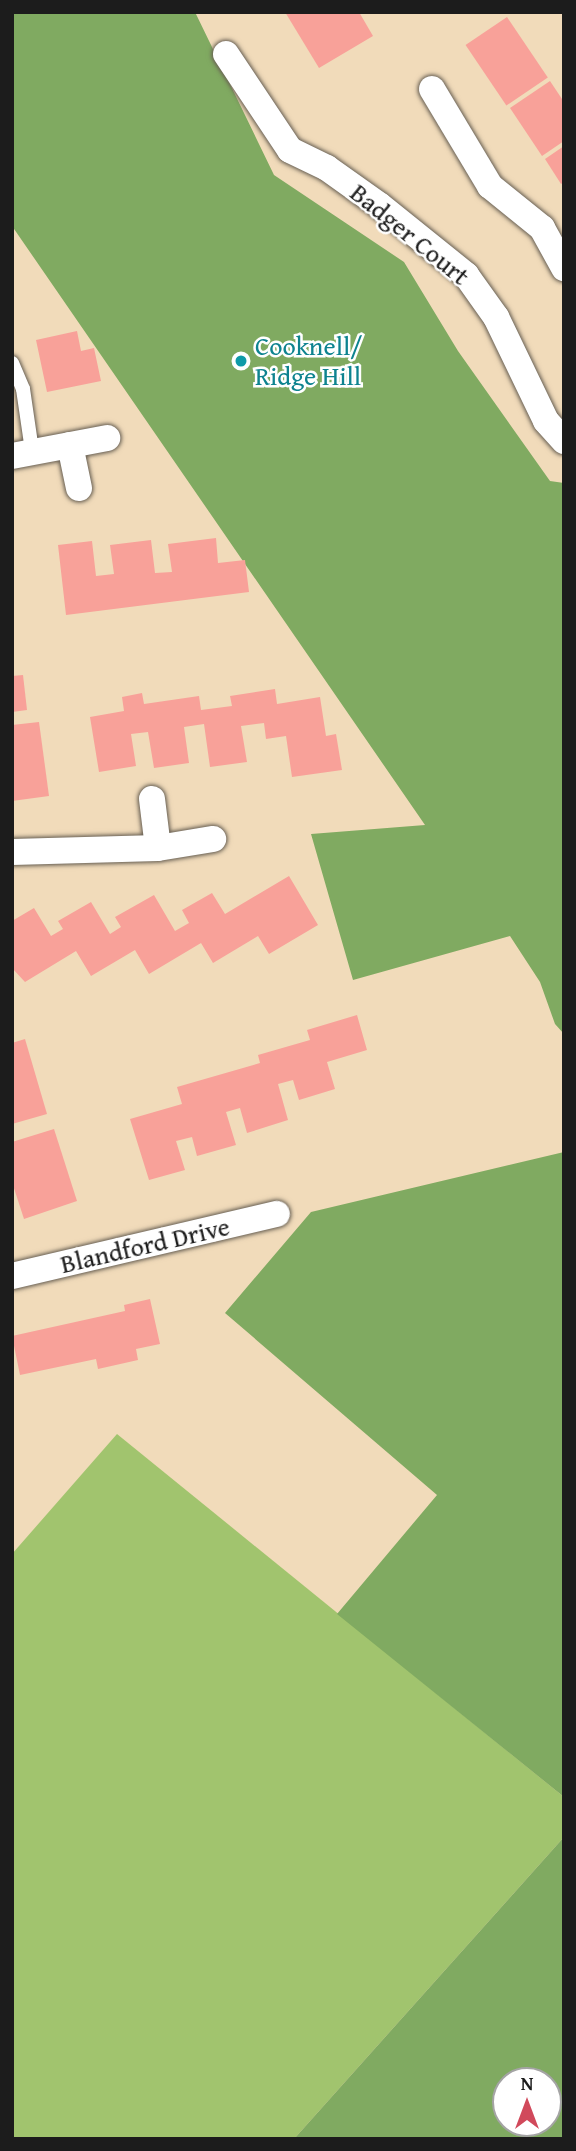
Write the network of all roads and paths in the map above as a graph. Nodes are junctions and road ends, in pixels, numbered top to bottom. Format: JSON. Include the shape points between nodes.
{"nodes":[{"id":1,"x":226,"y":54,"type":"dead end"},
{"id":2,"x":432,"y":89,"type":"dead end"},
{"id":3,"x":564,"y":268,"type":"edge"},
{"id":4,"x":12,"y":363,"type":"edge"},
{"id":5,"x":107,"y":438,"type":"dead end"},
{"id":6,"x":564,"y":441,"type":"edge"},
{"id":7,"x":70,"y":445,"type":"junction"},
{"id":8,"x":22,"y":453,"type":"edge"},
{"id":9,"x":79,"y":488,"type":"dead end"},
{"id":10,"x":152,"y":799,"type":"dead end"},
{"id":11,"x":214,"y":839,"type":"dead end"},
{"id":12,"x":158,"y":848,"type":"junction"},
{"id":13,"x":12,"y":852,"type":"edge"},
{"id":14,"x":277,"y":1214,"type":"dead end"},
{"id":15,"x":12,"y":1276,"type":"edge"}],
"edges":[{"from":1,"to":6,"type":"street","name":"Badger Court","via":[[290,150],[327,168],[466,275],[496,317],[546,421]]},
{"from":2,"to":3,"type":"street","via":[[490,186],[542,228]]},
{"from":4,"to":8,"type":"lane","via":[[23,389]]},
{"from":5,"to":7,"type":"street"},
{"from":7,"to":8,"type":"street"},
{"from":7,"to":9,"type":"street"},
{"from":10,"to":12,"type":"street"},
{"from":11,"to":12,"type":"street"},
{"from":12,"to":13,"type":"street"},
{"from":14,"to":15,"type":"street","name":"Blandford Drive"}]}
